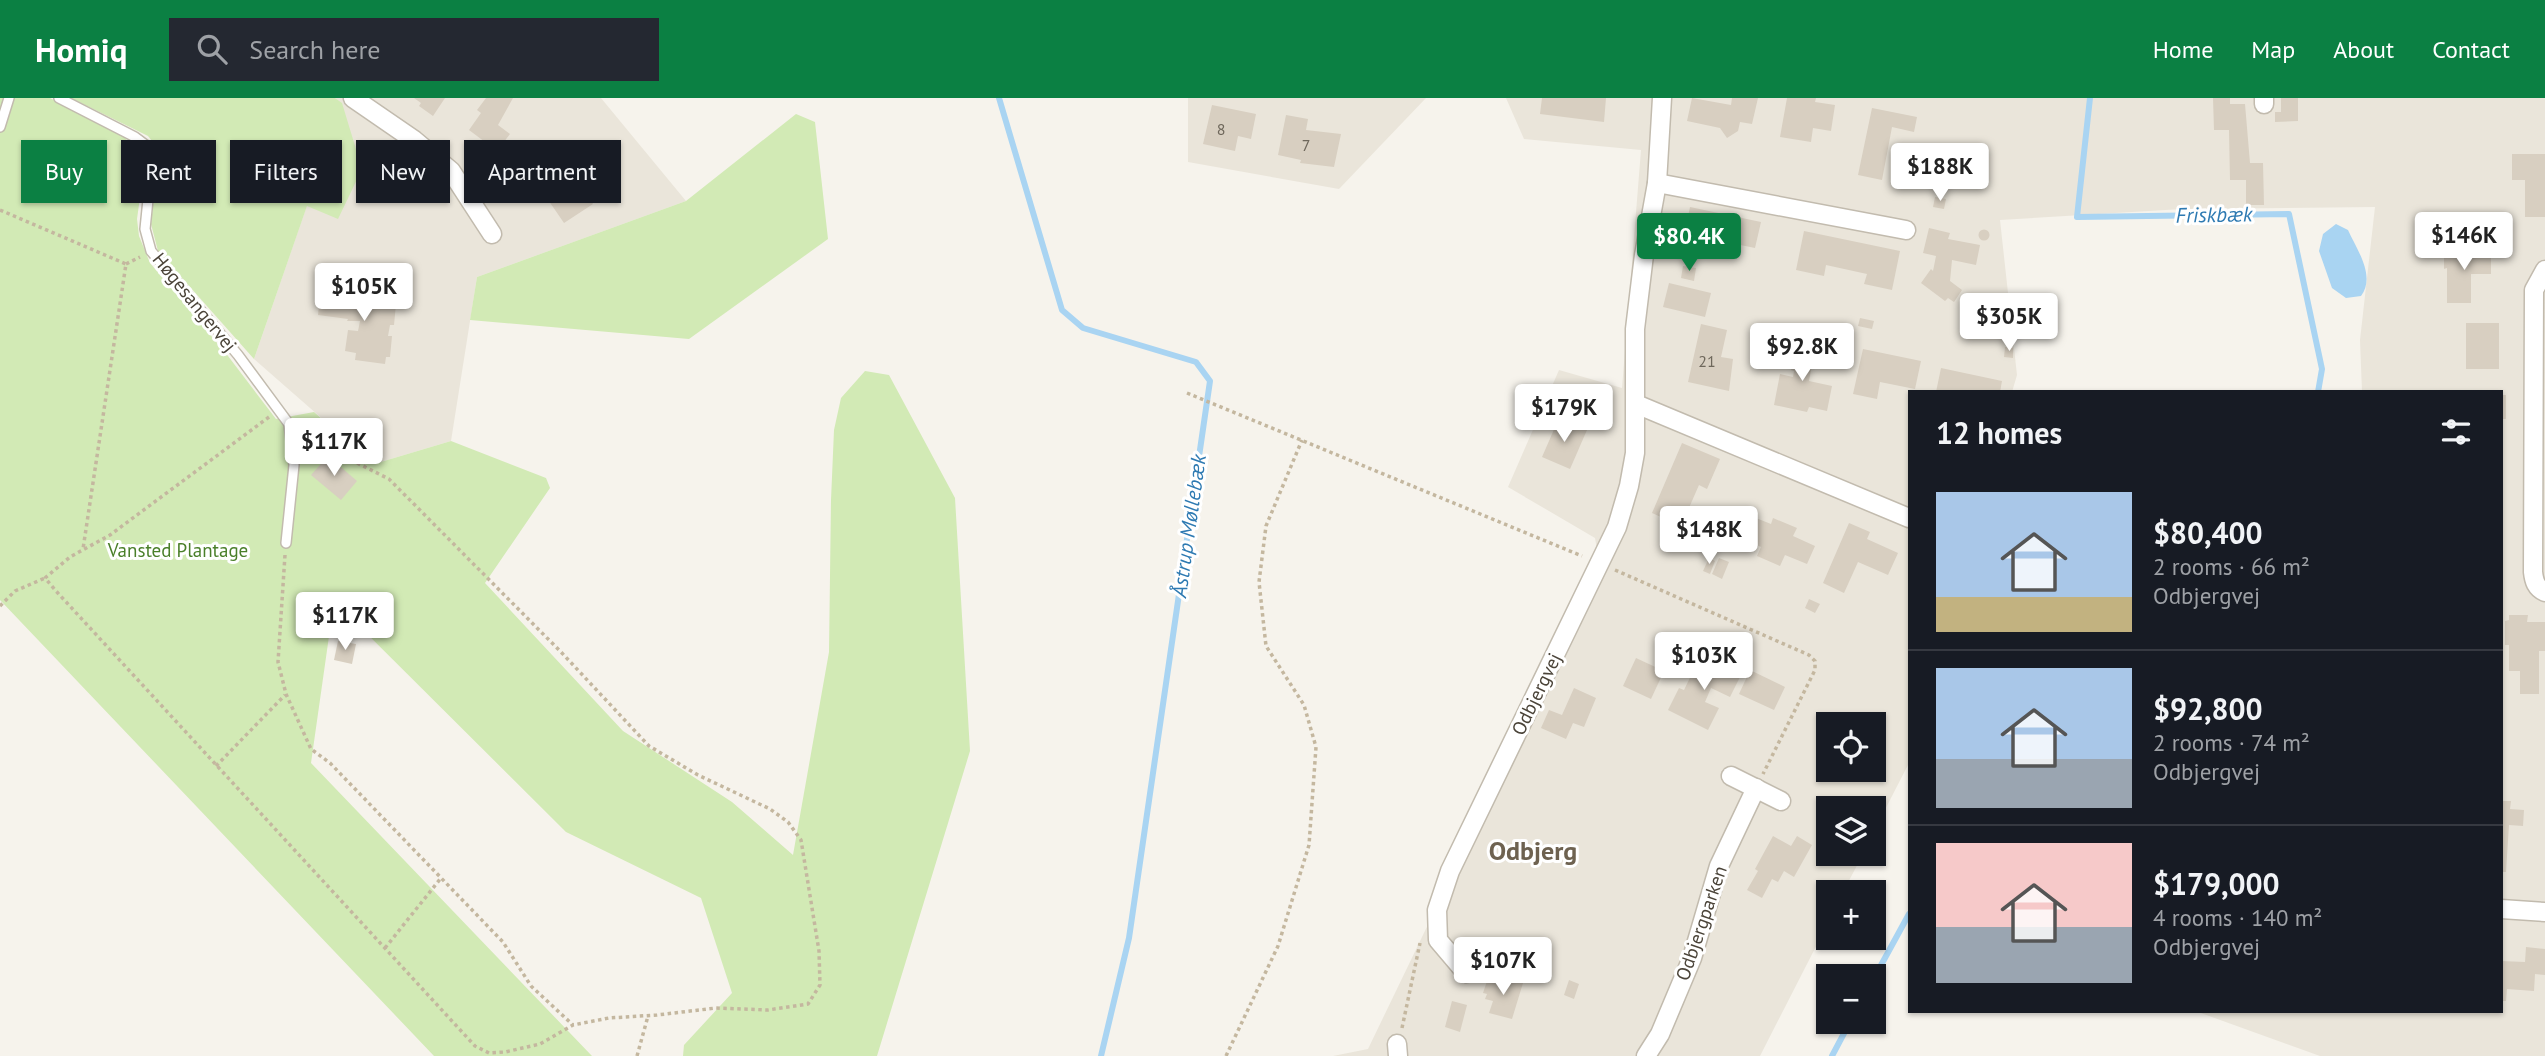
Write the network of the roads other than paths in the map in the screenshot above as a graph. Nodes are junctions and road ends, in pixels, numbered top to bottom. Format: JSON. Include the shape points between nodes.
{"nodes":[{"id":1,"x":9,"y":98,"type":"edge"},
{"id":2,"x":60,"y":98,"type":"edge"},
{"id":3,"x":353,"y":98,"type":"edge"},
{"id":4,"x":1662,"y":98,"type":"edge"},
{"id":5,"x":0,"y":127,"type":"edge"},
{"id":6,"x":1657,"y":183,"type":"junction"},
{"id":7,"x":1906,"y":230,"type":"dead end"},
{"id":8,"x":492,"y":234,"type":"dead end"},
{"id":9,"x":2545,"y":270,"type":"edge"},
{"id":10,"x":1636,"y":404,"type":"junction"},
{"id":11,"x":2539,"y":492,"type":"edge"},
{"id":12,"x":1908,"y":518,"type":"edge"},
{"id":13,"x":286,"y":543,"type":"road end"},
{"id":14,"x":2545,"y":592,"type":"edge"},
{"id":15,"x":1731,"y":776,"type":"dead end"},
{"id":16,"x":1756,"y":788,"type":"junction"},
{"id":17,"x":1781,"y":801,"type":"dead end"},
{"id":18,"x":2503,"y":909,"type":"edge"},
{"id":19,"x":2545,"y":912,"type":"edge"},
{"id":20,"x":1466,"y":973,"type":"dead end"},
{"id":21,"x":1646,"y":1056,"type":"edge"}],
"edges":[{"from":1,"to":5,"type":"lane"},
{"from":2,"to":13,"type":"lane","name":"Høgesangervej","via":[[147,146],[152,160],[145,229],[151,251],[289,424],[295,465]]},
{"from":3,"to":8,"type":"street","via":[[451,171]]},
{"from":4,"to":6,"type":"street","name":"Odbjergvej"},
{"from":6,"to":7,"type":"street"},
{"from":6,"to":10,"type":"street","name":"Odbjergvej","via":[[1635,329]]},
{"from":9,"to":11,"type":"street","via":[[2534,290]]},
{"from":10,"to":12,"type":"street"},
{"from":10,"to":20,"type":"street","name":"Odbjergvej","via":[[1635,453],[1617,527],[1450,871],[1437,910],[1438,940]]},
{"from":11,"to":14,"type":"street","via":[[2533,572],[2535,583]]},
{"from":15,"to":16,"type":"street"},
{"from":16,"to":17,"type":"street"},
{"from":16,"to":21,"type":"street","name":"Odbjergparken","via":[[1719,866],[1692,958]]},
{"from":18,"to":19,"type":"street"}]}
